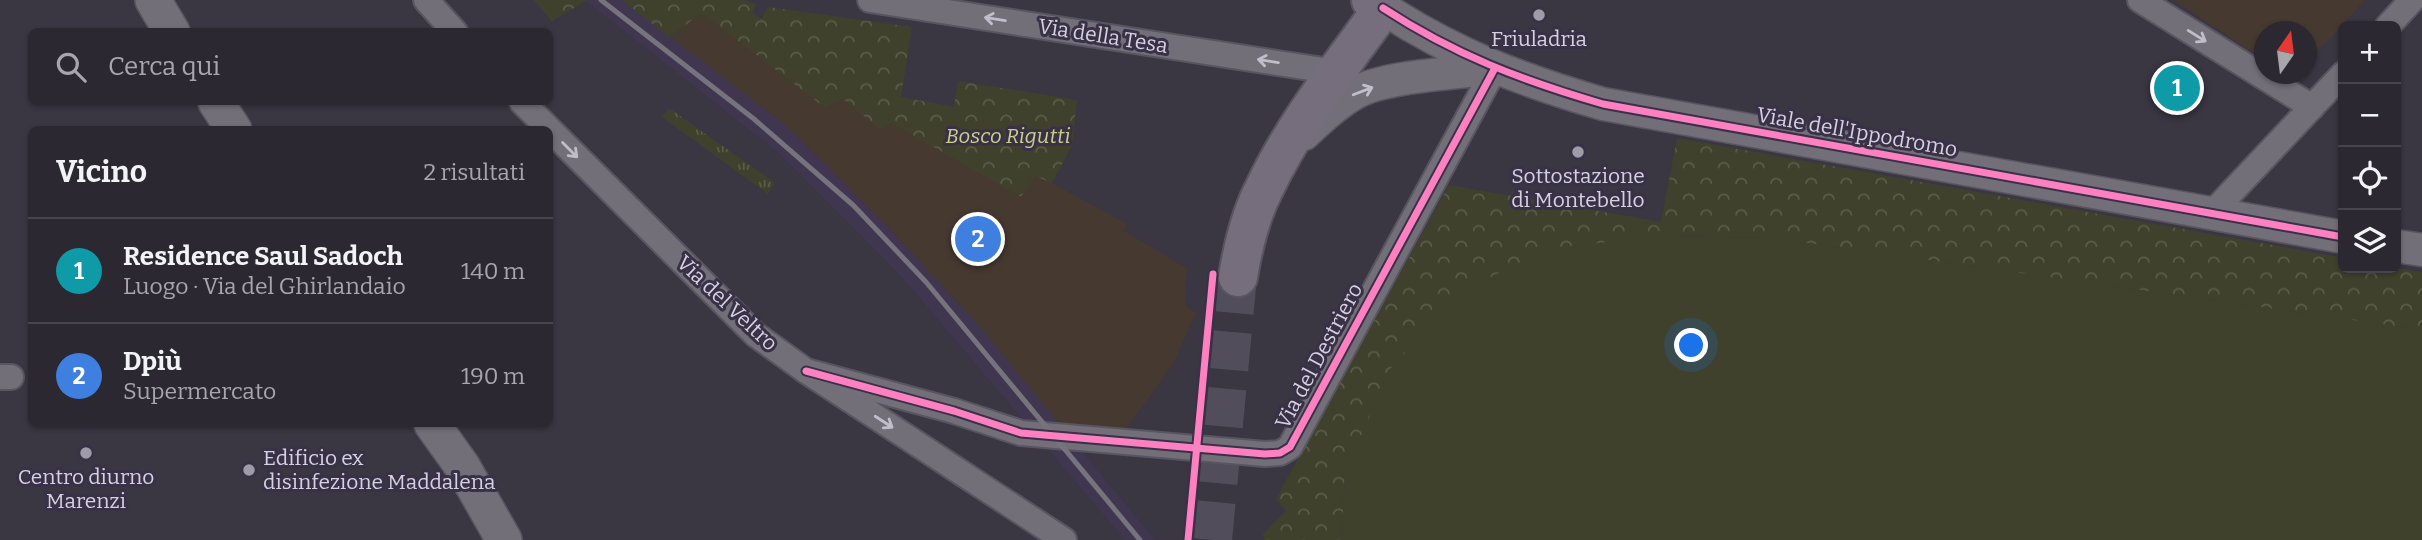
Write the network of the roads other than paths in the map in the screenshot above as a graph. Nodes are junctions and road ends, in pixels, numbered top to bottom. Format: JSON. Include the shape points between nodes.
{"nodes":[{"id":1,"x":153,"y":0,"type":"edge"},
{"id":2,"x":426,"y":0,"type":"edge"},
{"id":3,"x":870,"y":0,"type":"edge"},
{"id":4,"x":2140,"y":0,"type":"edge"},
{"id":5,"x":2412,"y":0,"type":"edge"},
{"id":6,"x":1380,"y":3,"type":"edge"},
{"id":7,"x":2393,"y":21,"type":"edge"},
{"id":8,"x":170,"y":28,"type":"edge"},
{"id":9,"x":452,"y":28,"type":"edge"},
{"id":10,"x":1495,"y":68,"type":"junction"},
{"id":11,"x":1336,"y":72,"type":"junction"},
{"id":12,"x":2338,"y":79,"type":"edge"},
{"id":13,"x":218,"y":105,"type":"edge"},
{"id":14,"x":525,"y":105,"type":"edge"},
{"id":15,"x":2312,"y":107,"type":"junction"},
{"id":16,"x":231,"y":126,"type":"edge"},
{"id":17,"x":546,"y":126,"type":"edge"},
{"id":18,"x":553,"y":133,"type":"edge"},
{"id":19,"x":1264,"y":189,"type":"junction"},
{"id":20,"x":2211,"y":214,"type":"junction"},
{"id":21,"x":2338,"y":236,"type":"edge"},
{"id":22,"x":2401,"y":247,"type":"edge"},
{"id":23,"x":2422,"y":250,"type":"edge"},
{"id":24,"x":1238,"y":276,"type":"tunnel mouth"},
{"id":25,"x":806,"y":372,"type":"junction"},
{"id":26,"x":434,"y":427,"type":"edge"},
{"id":27,"x":504,"y":540,"type":"edge"},
{"id":28,"x":1064,"y":540,"type":"edge"}],
"edges":[{"from":1,"to":8,"type":"main road"},
{"from":2,"to":9,"type":"street"},
{"from":11,"to":3,"type":"street","name":"Via della Tesa","one_way":true},
{"from":4,"to":15,"type":"street","one_way":true},
{"from":5,"to":7,"type":"street"},
{"from":6,"to":10,"type":"street","name":"Viale dell'Ippodromo","via":[[1420,32]]},
{"from":6,"to":11,"type":"main road"},
{"from":19,"to":10,"type":"street","one_way":true,"via":[[1301,138],[1357,91]]},
{"from":10,"to":20,"type":"street","name":"Viale dell'Ippodromo","via":[[1603,104]]},
{"from":10,"to":25,"type":"street","name":"Via del Destriero","via":[[1290,447],[1280,453],[1021,433]]},
{"from":11,"to":19,"type":"main road"},
{"from":12,"to":15,"type":"street"},
{"from":13,"to":16,"type":"main road"},
{"from":14,"to":17,"type":"street","name":"Via del Veltro","one_way":true},
{"from":15,"to":20,"type":"street"},
{"from":18,"to":25,"type":"street","name":"Via del Veltro","one_way":true,"via":[[756,335]]},
{"from":19,"to":24,"type":"main road","via":[[1250,223]]},
{"from":20,"to":21,"type":"street","name":"Viale dell'Ippodromo"},
{"from":22,"to":23,"type":"street"},
{"from":25,"to":28,"type":"street","name":"Via del Veltro","one_way":true},
{"from":26,"to":27,"type":"main road"}]}
